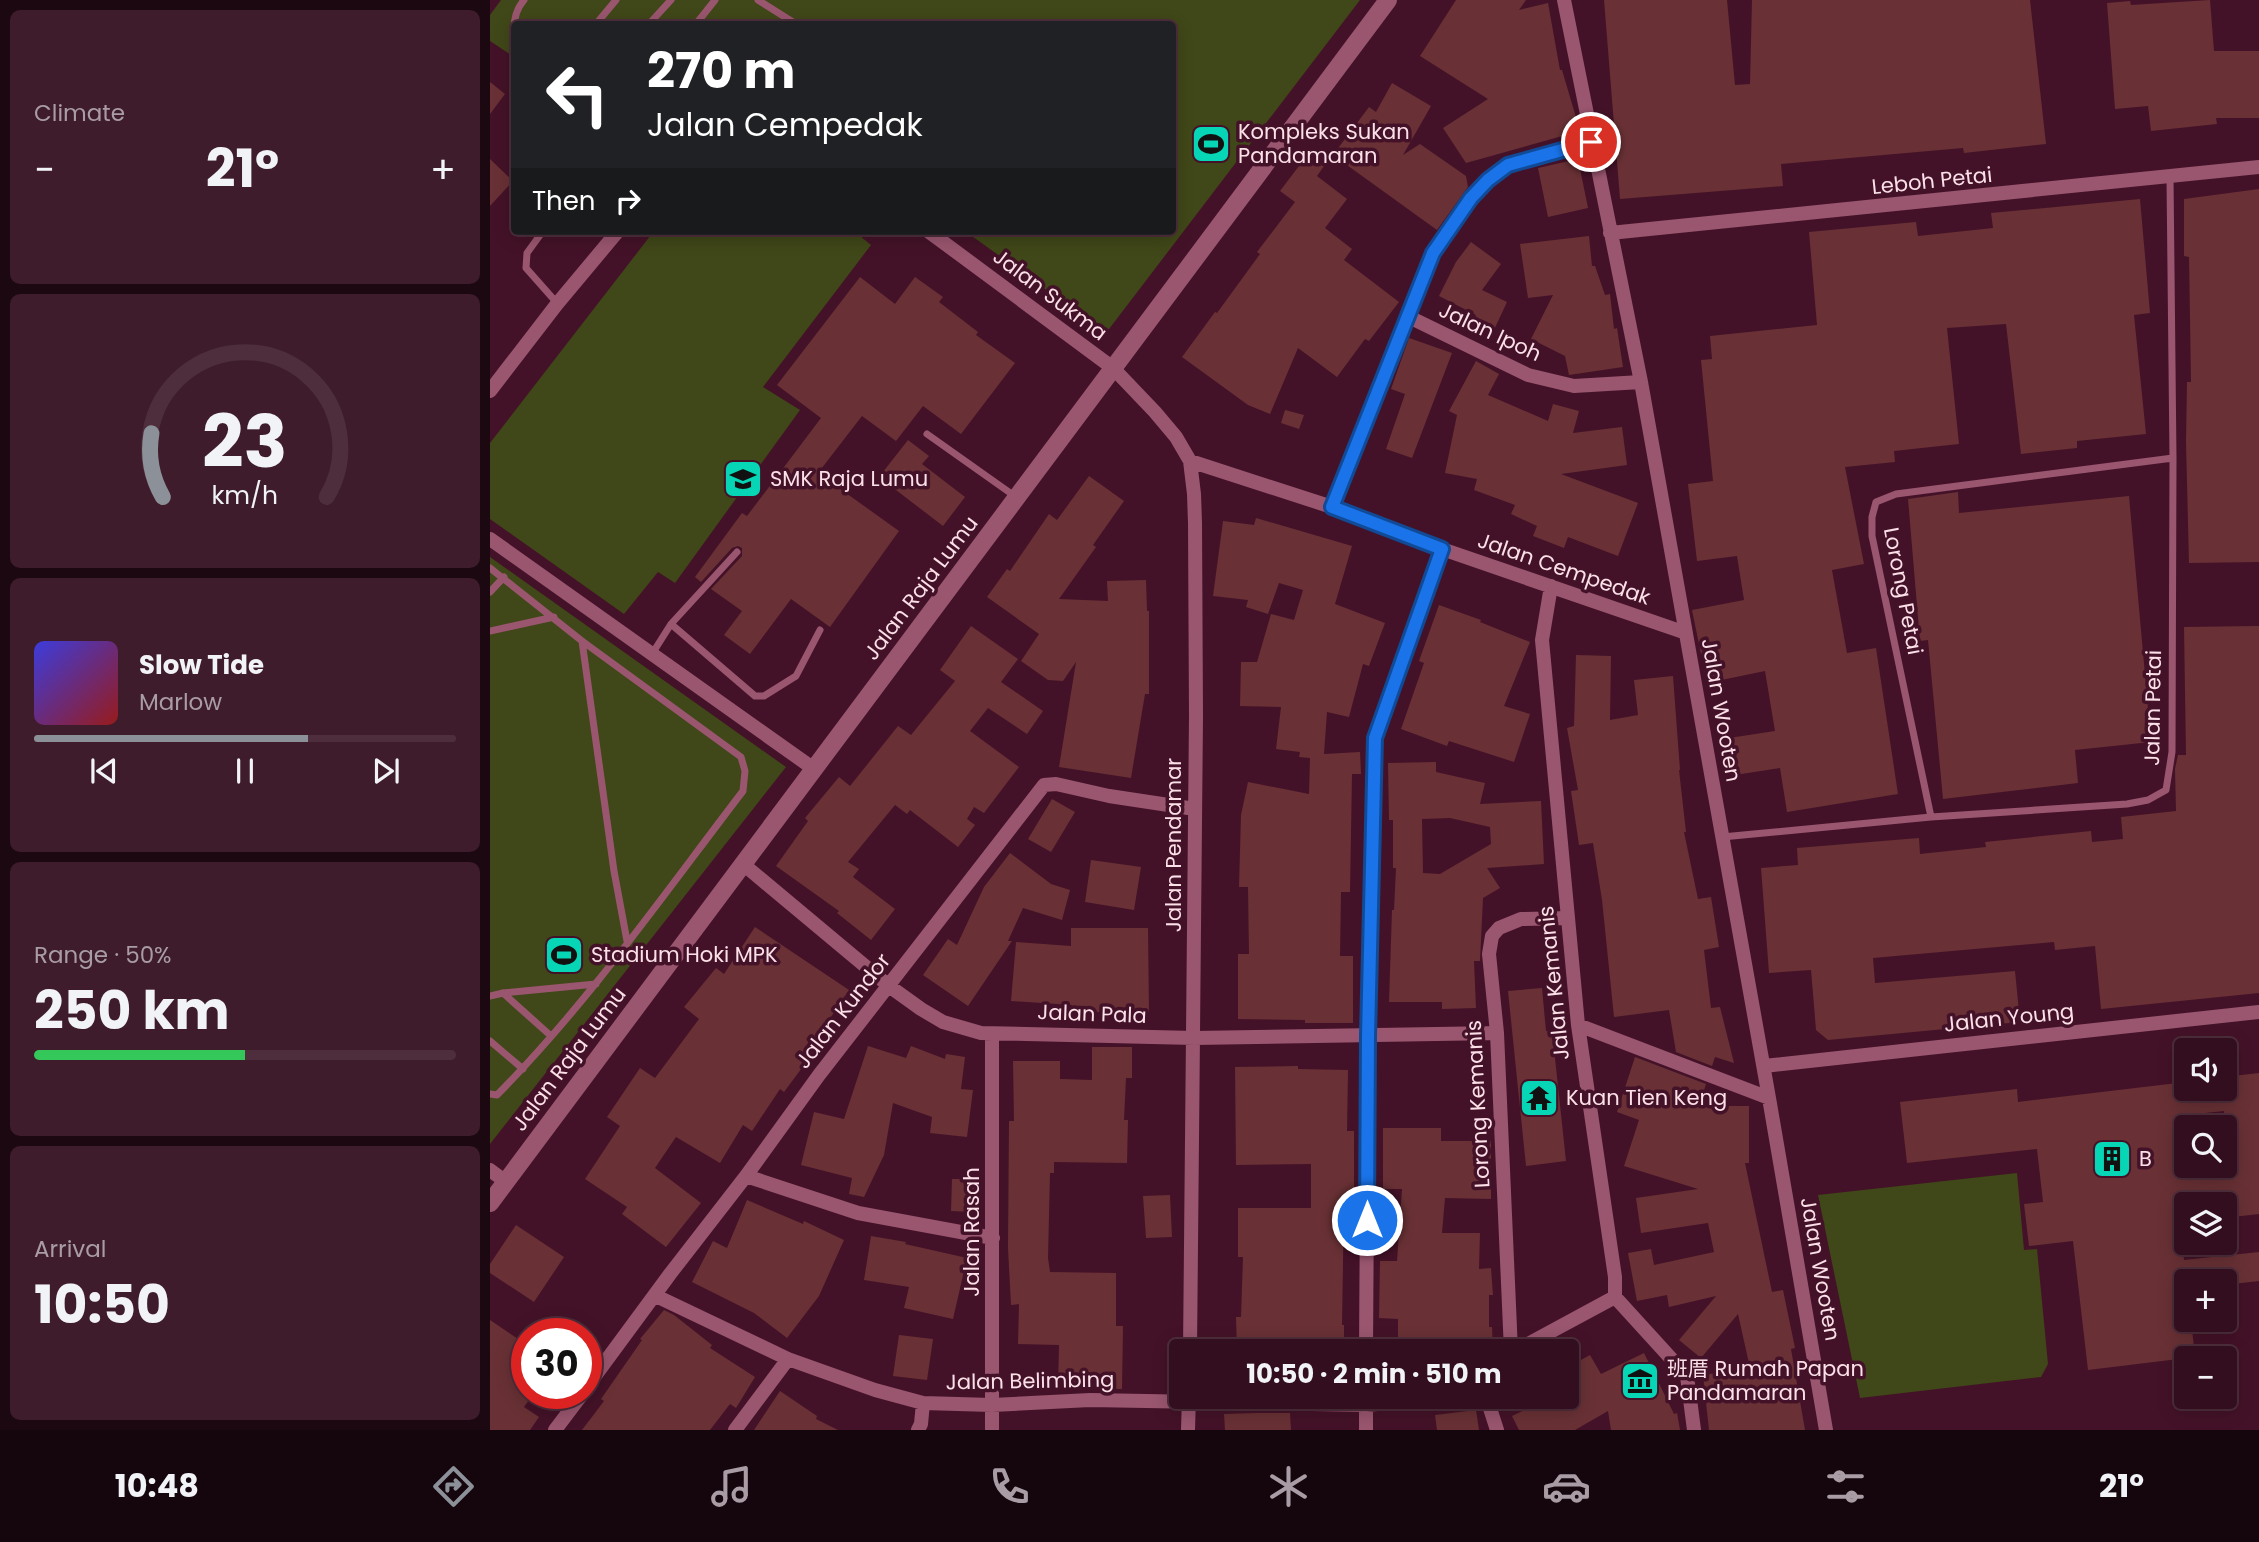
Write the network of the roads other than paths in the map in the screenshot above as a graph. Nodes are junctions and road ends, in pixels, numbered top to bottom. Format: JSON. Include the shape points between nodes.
{"nodes":[{"id":1,"x":524,"y":0,"type":"edge"},
{"id":2,"x":616,"y":0,"type":"edge"},
{"id":3,"x":671,"y":0,"type":"edge"},
{"id":4,"x":715,"y":0,"type":"edge"},
{"id":5,"x":758,"y":0,"type":"edge"},
{"id":6,"x":1388,"y":0,"type":"edge"},
{"id":7,"x":1564,"y":0,"type":"edge"},
{"id":8,"x":514,"y":21,"type":"edge"},
{"id":9,"x":598,"y":21,"type":"edge"},
{"id":10,"x":652,"y":21,"type":"edge"},
{"id":11,"x":698,"y":21,"type":"edge"},
{"id":12,"x":791,"y":21,"type":"edge"},
{"id":13,"x":1591,"y":142,"type":"junction"},
{"id":14,"x":2259,"y":167,"type":"edge"},
{"id":15,"x":2170,"y":177,"type":"junction"},
{"id":16,"x":1610,"y":233,"type":"junction"},
{"id":17,"x":540,"y":235,"type":"edge"},
{"id":18,"x":615,"y":235,"type":"edge"},
{"id":19,"x":933,"y":235,"type":"edge"},
{"id":20,"x":557,"y":304,"type":"junction"},
{"id":21,"x":1407,"y":316,"type":"junction"},
{"id":22,"x":1114,"y":368,"type":"junction"},
{"id":23,"x":1641,"y":383,"type":"junction"},
{"id":24,"x":490,"y":391,"type":"edge"},
{"id":25,"x":928,"y":434,"type":"dead end"},
{"id":26,"x":2173,"y":458,"type":"junction"},
{"id":27,"x":1190,"y":461,"type":"junction"},
{"id":28,"x":1017,"y":497,"type":"junction"},
{"id":29,"x":1332,"y":507,"type":"junction"},
{"id":30,"x":490,"y":539,"type":"edge"},
{"id":31,"x":1442,"y":549,"type":"junction"},
{"id":32,"x":737,"y":552,"type":"dead end"},
{"id":33,"x":490,"y":568,"type":"edge"},
{"id":34,"x":503,"y":577,"type":"junction"},
{"id":35,"x":1551,"y":586,"type":"junction"},
{"id":36,"x":490,"y":592,"type":"edge"},
{"id":37,"x":554,"y":617,"type":"junction"},
{"id":38,"x":671,"y":624,"type":"junction"},
{"id":39,"x":821,"y":629,"type":"dead end"},
{"id":40,"x":490,"y":631,"type":"edge"},
{"id":41,"x":1686,"y":633,"type":"junction"},
{"id":42,"x":582,"y":641,"type":"junction"},
{"id":43,"x":652,"y":654,"type":"junction"},
{"id":44,"x":814,"y":769,"type":"junction"},
{"id":45,"x":1195,"y":809,"type":"junction"},
{"id":46,"x":1931,"y":817,"type":"junction"},
{"id":47,"x":1721,"y":837,"type":"junction"},
{"id":48,"x":743,"y":864,"type":"junction"},
{"id":49,"x":1567,"y":918,"type":"junction"},
{"id":50,"x":627,"y":941,"type":"junction"},
{"id":51,"x":597,"y":984,"type":"junction"},
{"id":52,"x":889,"y":986,"type":"junction"},
{"id":53,"x":503,"y":993,"type":"junction"},
{"id":54,"x":490,"y":996,"type":"edge"},
{"id":55,"x":2259,"y":1012,"type":"edge"},
{"id":56,"x":1578,"y":1025,"type":"junction"},
{"id":57,"x":1497,"y":1033,"type":"junction"},
{"id":58,"x":992,"y":1034,"type":"junction"},
{"id":59,"x":551,"y":1036,"type":"junction"},
{"id":60,"x":1368,"y":1036,"type":"junction"},
{"id":61,"x":1194,"y":1038,"type":"junction"},
{"id":62,"x":490,"y":1041,"type":"edge"},
{"id":63,"x":1763,"y":1066,"type":"junction"},
{"id":64,"x":523,"y":1069,"type":"junction"},
{"id":65,"x":490,"y":1094,"type":"edge"},
{"id":66,"x":1769,"y":1098,"type":"junction"},
{"id":67,"x":490,"y":1170,"type":"edge"},
{"id":68,"x":746,"y":1176,"type":"junction"},
{"id":69,"x":506,"y":1182,"type":"junction"},
{"id":70,"x":490,"y":1203,"type":"edge"},
{"id":71,"x":993,"y":1238,"type":"junction"},
{"id":72,"x":656,"y":1296,"type":"junction"},
{"id":73,"x":1615,"y":1297,"type":"junction"},
{"id":74,"x":1190,"y":1339,"type":"edge"},
{"id":75,"x":1366,"y":1339,"type":"edge"},
{"id":76,"x":1512,"y":1339,"type":"edge"},
{"id":77,"x":1536,"y":1339,"type":"edge"},
{"id":78,"x":788,"y":1359,"type":"junction"},
{"id":79,"x":602,"y":1367,"type":"edge"},
{"id":80,"x":1169,"y":1399,"type":"edge"},
{"id":81,"x":923,"y":1403,"type":"junction"},
{"id":82,"x":992,"y":1405,"type":"junction"},
{"id":83,"x":571,"y":1409,"type":"edge"},
{"id":84,"x":1189,"y":1409,"type":"edge"},
{"id":85,"x":1366,"y":1409,"type":"edge"},
{"id":86,"x":1490,"y":1409,"type":"edge"},
{"id":87,"x":555,"y":1430,"type":"edge"},
{"id":88,"x":735,"y":1430,"type":"edge"},
{"id":89,"x":918,"y":1430,"type":"edge"},
{"id":90,"x":992,"y":1430,"type":"edge"},
{"id":91,"x":1188,"y":1430,"type":"edge"},
{"id":92,"x":1366,"y":1430,"type":"edge"},
{"id":93,"x":1497,"y":1430,"type":"edge"},
{"id":94,"x":1694,"y":1430,"type":"edge"},
{"id":95,"x":1826,"y":1430,"type":"edge"}],
"edges":[{"from":1,"to":8,"type":"lane"},
{"from":2,"to":9,"type":"lane"},
{"from":3,"to":10,"type":"lane"},
{"from":4,"to":11,"type":"lane"},
{"from":5,"to":12,"type":"lane"},
{"from":6,"to":22,"type":"street","name":"Jalan Raja Lumu"},
{"from":7,"to":13,"type":"street","name":"Jalan Wooten"},
{"from":13,"to":16,"type":"street","name":"Jalan Wooten"},
{"from":13,"to":21,"type":"street","via":[[1508,165],[1488,180],[1433,253]]},
{"from":14,"to":15,"type":"street","name":"Leboh Petai"},
{"from":15,"to":16,"type":"street","name":"Leboh Petai"},
{"from":15,"to":26,"type":"lane","name":"Jalan Petai"},
{"from":16,"to":23,"type":"street","name":"Jalan Wooten"},
{"from":17,"to":20,"type":"lane","via":[[527,253],[526,268]]},
{"from":18,"to":20,"type":"street"},
{"from":19,"to":22,"type":"street","name":"Jalan Sukma"},
{"from":20,"to":24,"type":"street"},
{"from":21,"to":23,"type":"street","name":"Jalan Ipoh","via":[[1528,375],[1574,386]]},
{"from":21,"to":29,"type":"street"},
{"from":22,"to":27,"type":"street","name":"Jalan Pendamar","via":[[1176,437]]},
{"from":22,"to":28,"type":"street","name":"Jalan Raja Lumu"},
{"from":23,"to":41,"type":"street","name":"Jalan Wooten"},
{"from":25,"to":28,"type":"lane"},
{"from":26,"to":46,"type":"lane","name":"Jalan Petai","via":[[2172,752],[2166,790],[2127,804]]},
{"from":26,"to":46,"type":"lane","name":"Lorong Petai","via":[[1896,494],[1876,502],[1872,536]]},
{"from":27,"to":29,"type":"street","name":"Jalan Cempedak"},
{"from":27,"to":45,"type":"street","name":"Jalan Pendamar","via":[[1195,523]]},
{"from":28,"to":44,"type":"street","name":"Jalan Raja Lumu"},
{"from":29,"to":31,"type":"street","name":"Jalan Cempedak"},
{"from":30,"to":43,"type":"street"},
{"from":31,"to":35,"type":"street","name":"Jalan Cempedak"},
{"from":31,"to":60,"type":"street","via":[[1375,738]]},
{"from":32,"to":38,"type":"lane"},
{"from":33,"to":34,"type":"lane"},
{"from":34,"to":36,"type":"lane"},
{"from":34,"to":37,"type":"lane"},
{"from":35,"to":41,"type":"street","name":"Jalan Cempedak"},
{"from":35,"to":49,"type":"street","name":"Jalan Kemanis","via":[[1542,640]]},
{"from":37,"to":40,"type":"lane"},
{"from":37,"to":42,"type":"lane"},
{"from":38,"to":39,"type":"lane","via":[[755,696],[764,696],[796,676]]},
{"from":38,"to":43,"type":"lane"},
{"from":41,"to":47,"type":"street","name":"Jalan Wooten"},
{"from":42,"to":50,"type":"lane"},
{"from":42,"to":50,"type":"lane","via":[[741,757],[745,771],[743,791]]},
{"from":43,"to":44,"type":"street"},
{"from":44,"to":48,"type":"street","name":"Jalan Raja Lumu"},
{"from":45,"to":52,"type":"street","name":"Jalan Kundor","via":[[1044,785]]},
{"from":45,"to":61,"type":"street","name":"Jalan Pendamar"},
{"from":46,"to":47,"type":"lane","name":"Jalan Petai"},
{"from":47,"to":63,"type":"street","name":"Jalan Wooten"},
{"from":48,"to":52,"type":"street","name":"Jalan Pala"},
{"from":48,"to":69,"type":"street","name":"Jalan Raja Lumu"},
{"from":49,"to":56,"type":"street","name":"Jalan Kemanis"},
{"from":49,"to":57,"type":"street","name":"Lorong Kemanis","via":[[1521,919],[1492,936],[1489,954]]},
{"from":50,"to":51,"type":"lane"},
{"from":51,"to":53,"type":"lane"},
{"from":51,"to":59,"type":"lane"},
{"from":52,"to":58,"type":"street","name":"Jalan Pala","via":[[943,1022]]},
{"from":52,"to":68,"type":"street","name":"Jalan Kundor"},
{"from":53,"to":54,"type":"lane"},
{"from":53,"to":59,"type":"lane"},
{"from":55,"to":63,"type":"street","name":"Jalan Young"},
{"from":56,"to":66,"type":"street"},
{"from":56,"to":73,"type":"street","name":"Jalan Kemanis"},
{"from":57,"to":60,"type":"street","name":"Jalan Pala"},
{"from":57,"to":76,"type":"street","name":"Lorong Kemanis"},
{"from":58,"to":61,"type":"street","name":"Jalan Pala"},
{"from":58,"to":71,"type":"street","name":"Jalan Rasah"},
{"from":59,"to":64,"type":"lane"},
{"from":60,"to":61,"type":"street","name":"Jalan Pala"},
{"from":60,"to":75,"type":"street"},
{"from":61,"to":74,"type":"street","name":"Jalan Pendamar"},
{"from":62,"to":64,"type":"lane"},
{"from":63,"to":66,"type":"street","name":"Jalan Wooten"},
{"from":64,"to":65,"type":"lane","via":[[497,1095]]},
{"from":66,"to":95,"type":"street","name":"Jalan Wooten"},
{"from":67,"to":69,"type":"street"},
{"from":68,"to":71,"type":"street","via":[[858,1213]]},
{"from":68,"to":72,"type":"street","name":"Jalan Kundor"},
{"from":69,"to":70,"type":"street","name":"Jalan Raja Lumu"},
{"from":71,"to":82,"type":"street","name":"Jalan Rasah"},
{"from":72,"to":78,"type":"street","name":"Jalan Belimbing"},
{"from":72,"to":79,"type":"street","name":"Jalan Kundor"},
{"from":73,"to":77,"type":"street"},
{"from":73,"to":94,"type":"street","via":[[1687,1376]]},
{"from":78,"to":81,"type":"street","name":"Jalan Belimbing"},
{"from":78,"to":88,"type":"street"},
{"from":80,"to":82,"type":"street","name":"Jalan Belimbing"},
{"from":81,"to":82,"type":"street","name":"Jalan Belimbing"},
{"from":81,"to":89,"type":"street"},
{"from":82,"to":90,"type":"street","name":"Jalan Rasah"},
{"from":83,"to":87,"type":"street"},
{"from":84,"to":91,"type":"street"},
{"from":85,"to":92,"type":"street"},
{"from":86,"to":93,"type":"street"}]}
